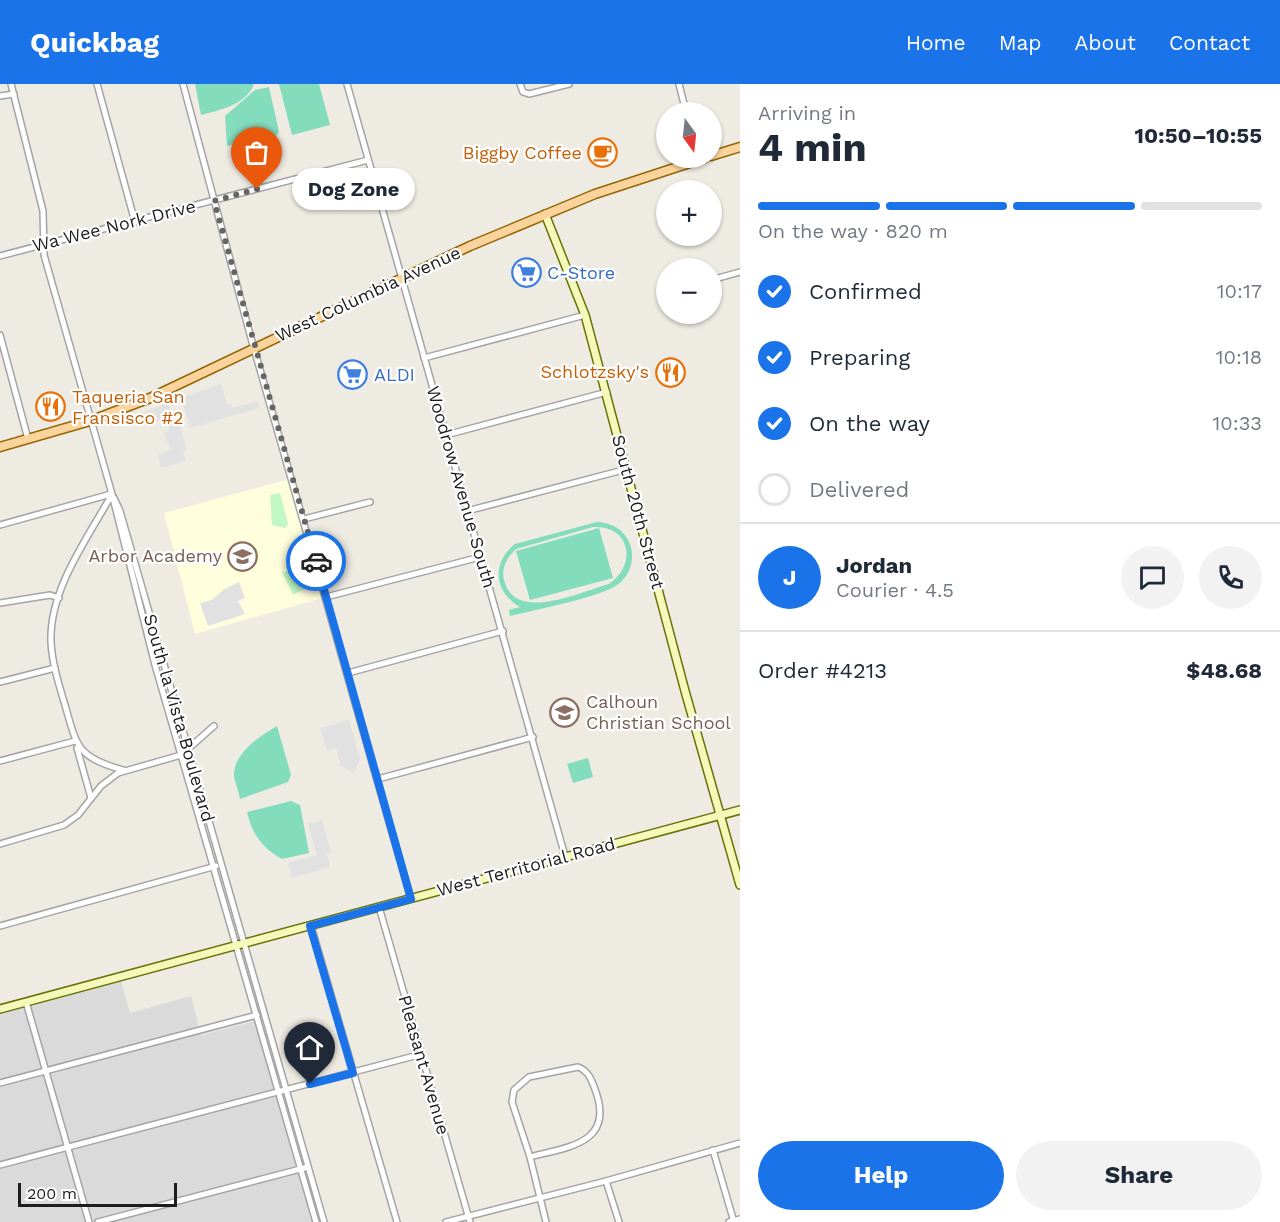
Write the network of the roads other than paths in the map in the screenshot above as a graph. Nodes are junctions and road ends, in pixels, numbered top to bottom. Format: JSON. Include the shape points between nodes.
{"nodes":[{"id":1,"x":11,"y":84,"type":"edge"},
{"id":2,"x":97,"y":84,"type":"edge"},
{"id":3,"x":183,"y":84,"type":"edge"},
{"id":4,"x":347,"y":84,"type":"edge"},
{"id":5,"x":520,"y":84,"type":"edge"},
{"id":6,"x":568,"y":84,"type":"edge"},
{"id":7,"x":679,"y":84,"type":"edge"},
{"id":8,"x":14,"y":94,"type":"junction"},
{"id":9,"x":0,"y":96,"type":"edge"},
{"id":10,"x":684,"y":102,"type":"edge"},
{"id":11,"x":740,"y":147,"type":"edge"},
{"id":12,"x":722,"y":153,"type":"edge"},
{"id":13,"x":368,"y":160,"type":"junction"},
{"id":14,"x":671,"y":168,"type":"edge"},
{"id":15,"x":214,"y":201,"type":"junction"},
{"id":16,"x":545,"y":214,"type":"junction"},
{"id":17,"x":135,"y":222,"type":"junction"},
{"id":18,"x":45,"y":244,"type":"junction"},
{"id":19,"x":0,"y":256,"type":"edge"},
{"id":20,"x":740,"y":272,"type":"edge"},
{"id":21,"x":401,"y":277,"type":"junction"},
{"id":22,"x":722,"y":277,"type":"edge"},
{"id":23,"x":585,"y":315,"type":"junction"},
{"id":24,"x":0,"y":335,"type":"edge"},
{"id":25,"x":254,"y":347,"type":"junction"},
{"id":26,"x":424,"y":358,"type":"junction"},
{"id":27,"x":607,"y":392,"type":"junction"},
{"id":28,"x":90,"y":421,"type":"junction"},
{"id":29,"x":446,"y":435,"type":"junction"},
{"id":30,"x":28,"y":439,"type":"junction"},
{"id":31,"x":0,"y":447,"type":"edge"},
{"id":32,"x":627,"y":469,"type":"junction"},
{"id":33,"x":112,"y":494,"type":"junction"},
{"id":34,"x":370,"y":502,"type":"dead end"},
{"id":35,"x":467,"y":511,"type":"junction"},
{"id":36,"x":304,"y":519,"type":"junction"},
{"id":37,"x":0,"y":525,"type":"edge"},
{"id":38,"x":480,"y":557,"type":"junction"},
{"id":39,"x":326,"y":597,"type":"junction"},
{"id":40,"x":59,"y":598,"type":"junction"},
{"id":41,"x":0,"y":603,"type":"edge"},
{"id":42,"x":503,"y":631,"type":"junction"},
{"id":43,"x":55,"y":668,"type":"junction"},
{"id":44,"x":348,"y":673,"type":"junction"},
{"id":45,"x":0,"y":682,"type":"edge"},
{"id":46,"x":214,"y":726,"type":"dead end"},
{"id":47,"x":533,"y":737,"type":"junction"},
{"id":48,"x":76,"y":743,"type":"junction"},
{"id":49,"x":187,"y":752,"type":"junction"},
{"id":50,"x":181,"y":755,"type":"junction"},
{"id":51,"x":0,"y":761,"type":"edge"},
{"id":52,"x":123,"y":770,"type":"junction"},
{"id":53,"x":378,"y":779,"type":"junction"},
{"id":54,"x":92,"y":798,"type":"junction"},
{"id":55,"x":740,"y":810,"type":"edge"},
{"id":56,"x":719,"y":815,"type":"junction"},
{"id":57,"x":0,"y":844,"type":"edge"},
{"id":58,"x":566,"y":856,"type":"junction"},
{"id":59,"x":221,"y":865,"type":"junction"},
{"id":60,"x":213,"y":868,"type":"junction"},
{"id":61,"x":740,"y":885,"type":"edge"},
{"id":62,"x":411,"y":899,"type":"junction"},
{"id":63,"x":379,"y":907,"type":"junction"},
{"id":64,"x":0,"y":926,"type":"edge"},
{"id":65,"x":310,"y":926,"type":"junction"},
{"id":66,"x":240,"y":945,"type":"junction"},
{"id":67,"x":26,"y":1002,"type":"junction"},
{"id":68,"x":0,"y":1008,"type":"edge"},
{"id":69,"x":263,"y":1014,"type":"junction"},
{"id":70,"x":256,"y":1016,"type":"junction"},
{"id":71,"x":422,"y":1054,"type":"junction"},
{"id":72,"x":46,"y":1071,"type":"junction"},
{"id":73,"x":353,"y":1073,"type":"junction"},
{"id":74,"x":0,"y":1083,"type":"edge"},
{"id":75,"x":285,"y":1090,"type":"junction"},
{"id":76,"x":278,"y":1092,"type":"junction"},
{"id":77,"x":740,"y":1143,"type":"edge"},
{"id":78,"x":68,"y":1148,"type":"junction"},
{"id":79,"x":713,"y":1150,"type":"junction"},
{"id":80,"x":530,"y":1157,"type":"junction"},
{"id":81,"x":0,"y":1165,"type":"edge"},
{"id":82,"x":308,"y":1167,"type":"junction"},
{"id":83,"x":300,"y":1169,"type":"junction"},
{"id":84,"x":606,"y":1181,"type":"junction"},
{"id":85,"x":539,"y":1199,"type":"junction"},
{"id":86,"x":469,"y":1219,"type":"edge"},
{"id":87,"x":740,"y":1219,"type":"edge"},
{"id":88,"x":89,"y":1222,"type":"edge"},
{"id":89,"x":98,"y":1222,"type":"edge"},
{"id":90,"x":316,"y":1222,"type":"edge"},
{"id":91,"x":324,"y":1222,"type":"edge"},
{"id":92,"x":397,"y":1222,"type":"edge"},
{"id":93,"x":446,"y":1222,"type":"edge"},
{"id":94,"x":546,"y":1222,"type":"edge"},
{"id":95,"x":619,"y":1222,"type":"edge"},
{"id":96,"x":732,"y":1222,"type":"edge"}],
"edges":[{"from":1,"to":8,"type":"street","name":"South la Vista Boulevard"},
{"from":2,"to":17,"type":"street"},
{"from":3,"to":15,"type":"street"},
{"from":4,"to":13,"type":"street","name":"Woodrow Avenue South"},
{"from":5,"to":6,"type":"street","via":[[526,94]]},
{"from":7,"to":10,"type":"street"},
{"from":8,"to":9,"type":"street"},
{"from":8,"to":18,"type":"street","name":"South la Vista Boulevard","via":[[37,184]]},
{"from":11,"to":12,"type":"main road"},
{"from":13,"to":15,"type":"street","name":"Wa Wee Nork Drive"},
{"from":13,"to":21,"type":"street","name":"Woodrow Avenue South"},
{"from":14,"to":16,"type":"main road","name":"West Columbia Avenue"},
{"from":15,"to":17,"type":"street","name":"Wa Wee Nork Drive"},
{"from":15,"to":25,"type":"street"},
{"from":16,"to":21,"type":"main road","name":"West Columbia Avenue"},
{"from":16,"to":23,"type":"street","name":"South 20th Street"},
{"from":17,"to":18,"type":"street","name":"Wa Wee Nork Drive"},
{"from":18,"to":19,"type":"street","name":"Wa Wee Nork Drive"},
{"from":18,"to":28,"type":"street","name":"South la Vista Boulevard","via":[[44,255]]},
{"from":20,"to":22,"type":"street"},
{"from":21,"to":25,"type":"main road","name":"West Columbia Avenue"},
{"from":21,"to":26,"type":"street","name":"Woodrow Avenue South"},
{"from":23,"to":26,"type":"street"},
{"from":23,"to":27,"type":"street","name":"South 20th Street"},
{"from":24,"to":30,"type":"street"},
{"from":25,"to":28,"type":"main road","name":"West Columbia Avenue","via":[[150,398]]},
{"from":25,"to":36,"type":"street"},
{"from":26,"to":29,"type":"street","name":"Woodrow Avenue South"},
{"from":27,"to":29,"type":"street"},
{"from":27,"to":32,"type":"street","name":"South 20th Street"},
{"from":28,"to":30,"type":"main road","name":"West Columbia Avenue"},
{"from":28,"to":33,"type":"street","name":"South la Vista Boulevard"},
{"from":29,"to":35,"type":"street","name":"Woodrow Avenue South"},
{"from":30,"to":31,"type":"main road","name":"West Columbia Avenue"},
{"from":32,"to":35,"type":"street"},
{"from":32,"to":56,"type":"street","name":"South 20th Street"},
{"from":33,"to":37,"type":"street"},
{"from":33,"to":40,"type":"street"},
{"from":33,"to":49,"type":"street","name":"South la Vista Boulevard"},
{"from":33,"to":50,"type":"street","name":"South la Vista Boulevard"},
{"from":34,"to":36,"type":"street"},
{"from":35,"to":38,"type":"street","name":"Woodrow Avenue South"},
{"from":36,"to":39,"type":"street"},
{"from":38,"to":39,"type":"street"},
{"from":38,"to":42,"type":"street","name":"Woodrow Avenue South"},
{"from":39,"to":44,"type":"street"},
{"from":40,"to":41,"type":"street","via":[[50,595]]},
{"from":40,"to":43,"type":"street","via":[[52,621]]},
{"from":42,"to":44,"type":"street"},
{"from":42,"to":47,"type":"street","name":"Woodrow Avenue South"},
{"from":43,"to":45,"type":"street"},
{"from":43,"to":48,"type":"street"},
{"from":44,"to":53,"type":"street"},
{"from":46,"to":49,"type":"street"},
{"from":47,"to":53,"type":"street"},
{"from":47,"to":58,"type":"street","name":"Woodrow Avenue South"},
{"from":48,"to":51,"type":"street"},
{"from":48,"to":52,"type":"street","via":[[94,758]]},
{"from":48,"to":54,"type":"street"},
{"from":49,"to":50,"type":"street"},
{"from":49,"to":59,"type":"street","name":"South la Vista Boulevard"},
{"from":50,"to":52,"type":"street"},
{"from":50,"to":60,"type":"street","name":"South la Vista Boulevard"},
{"from":52,"to":54,"type":"street"},
{"from":53,"to":62,"type":"street"},
{"from":54,"to":57,"type":"street","via":[[64,825]]},
{"from":55,"to":56,"type":"street","name":"West Territorial Road"},
{"from":56,"to":58,"type":"street","name":"West Territorial Road"},
{"from":56,"to":61,"type":"street","name":"South 20th Street"},
{"from":58,"to":62,"type":"street","name":"West Territorial Road"},
{"from":59,"to":60,"type":"street"},
{"from":59,"to":66,"type":"street","name":"South la Vista Boulevard"},
{"from":60,"to":64,"type":"street"},
{"from":60,"to":66,"type":"street","name":"South la Vista Boulevard"},
{"from":62,"to":63,"type":"street","name":"West Territorial Road"},
{"from":63,"to":65,"type":"street","name":"West Territorial Road"},
{"from":63,"to":71,"type":"street","name":"Pleasant Avenue"},
{"from":65,"to":66,"type":"street","name":"West Territorial Road"},
{"from":65,"to":73,"type":"street"},
{"from":66,"to":67,"type":"street","name":"West Territorial Road"},
{"from":66,"to":69,"type":"street"},
{"from":66,"to":70,"type":"street"},
{"from":67,"to":68,"type":"street","name":"West Territorial Road"},
{"from":67,"to":72,"type":"street"},
{"from":69,"to":70,"type":"street"},
{"from":69,"to":75,"type":"street"},
{"from":70,"to":72,"type":"street"},
{"from":70,"to":76,"type":"street"},
{"from":71,"to":73,"type":"street"},
{"from":71,"to":86,"type":"street","name":"Pleasant Avenue"},
{"from":72,"to":74,"type":"street"},
{"from":72,"to":78,"type":"street"},
{"from":73,"to":75,"type":"street"},
{"from":73,"to":92,"type":"street"},
{"from":75,"to":76,"type":"street"},
{"from":75,"to":82,"type":"street"},
{"from":76,"to":78,"type":"street"},
{"from":76,"to":83,"type":"street"},
{"from":77,"to":79,"type":"street"},
{"from":78,"to":81,"type":"street"},
{"from":78,"to":88,"type":"street"},
{"from":79,"to":84,"type":"street"},
{"from":79,"to":96,"type":"street"},
{"from":80,"to":80,"type":"street","via":[[512,1102],[514,1090],[529,1077],[560,1068],[583,1069],[598,1096],[598,1126],[584,1141]]},
{"from":80,"to":85,"type":"street"},
{"from":82,"to":83,"type":"street"},
{"from":82,"to":91,"type":"street"},
{"from":83,"to":89,"type":"street"},
{"from":83,"to":90,"type":"street"},
{"from":84,"to":85,"type":"street"},
{"from":84,"to":95,"type":"street"},
{"from":85,"to":86,"type":"street"},
{"from":85,"to":94,"type":"street"},
{"from":86,"to":93,"type":"street"},
{"from":87,"to":96,"type":"street"}]}
